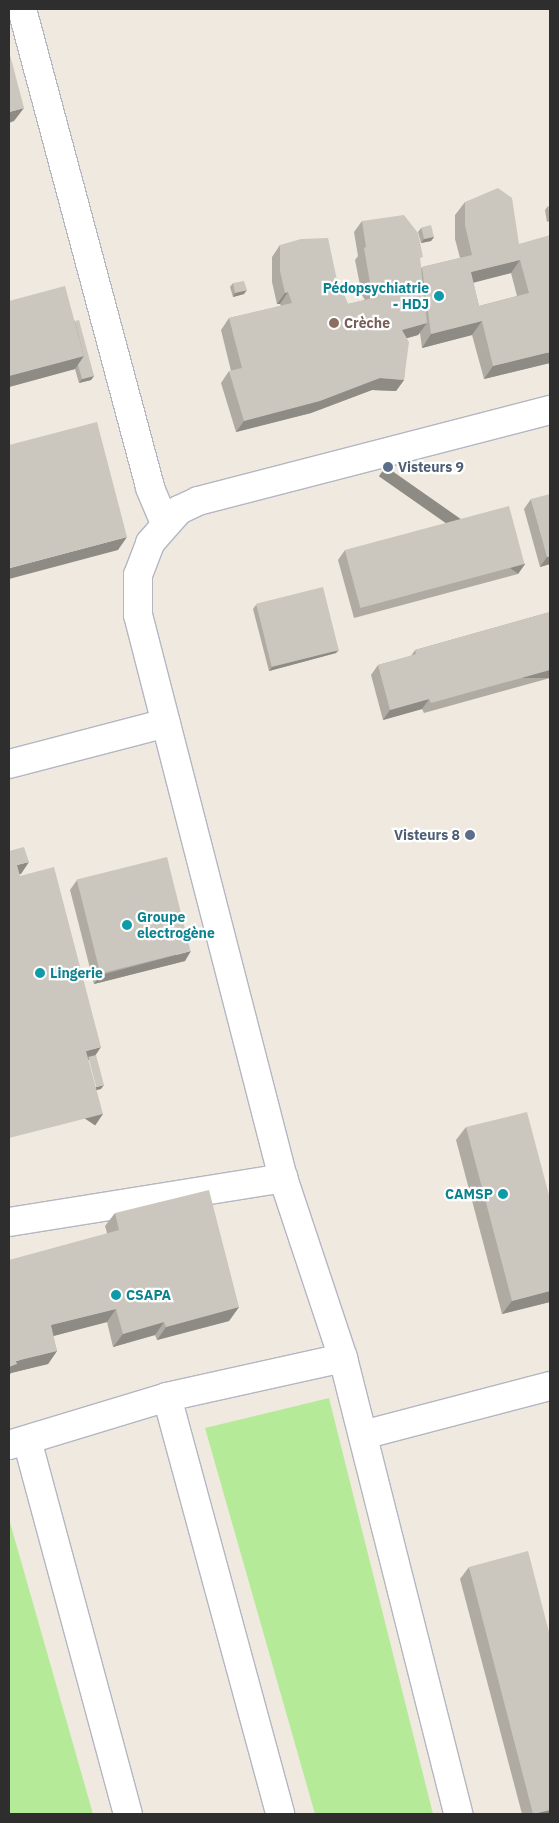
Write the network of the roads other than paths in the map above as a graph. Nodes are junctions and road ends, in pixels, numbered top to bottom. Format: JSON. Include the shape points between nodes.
{"nodes":[{"id":1,"x":22,"y":9,"type":"edge"},
{"id":2,"x":550,"y":410,"type":"edge"},
{"id":3,"x":165,"y":523,"type":"junction"},
{"id":4,"x":166,"y":723,"type":"junction"},
{"id":5,"x":9,"y":764,"type":"edge"},
{"id":6,"x":283,"y":1178,"type":"junction"},
{"id":7,"x":9,"y":1222,"type":"edge"},
{"id":8,"x":344,"y":1358,"type":"junction"},
{"id":9,"x":550,"y":1386,"type":"edge"},
{"id":10,"x":167,"y":1397,"type":"junction"},
{"id":11,"x":363,"y":1435,"type":"junction"},
{"id":12,"x":18,"y":1442,"type":"edge"},
{"id":13,"x":128,"y":1814,"type":"edge"},
{"id":14,"x":280,"y":1814,"type":"edge"},
{"id":15,"x":458,"y":1814,"type":"edge"}],
"edges":[{"from":1,"to":3,"type":"lane","via":[[150,488]]},
{"from":2,"to":3,"type":"lane","via":[[198,501],[179,510]]},
{"from":3,"to":4,"type":"lane","via":[[150,543],[138,575],[138,615]]},
{"from":4,"to":5,"type":"lane"},
{"from":4,"to":6,"type":"lane"},
{"from":6,"to":7,"type":"lane"},
{"from":6,"to":8,"type":"lane"},
{"from":8,"to":10,"type":"lane"},
{"from":8,"to":11,"type":"lane"},
{"from":9,"to":11,"type":"lane"},
{"from":10,"to":12,"type":"lane"},
{"from":10,"to":14,"type":"lane"},
{"from":11,"to":15,"type":"lane"},
{"from":12,"to":13,"type":"lane"}]}
